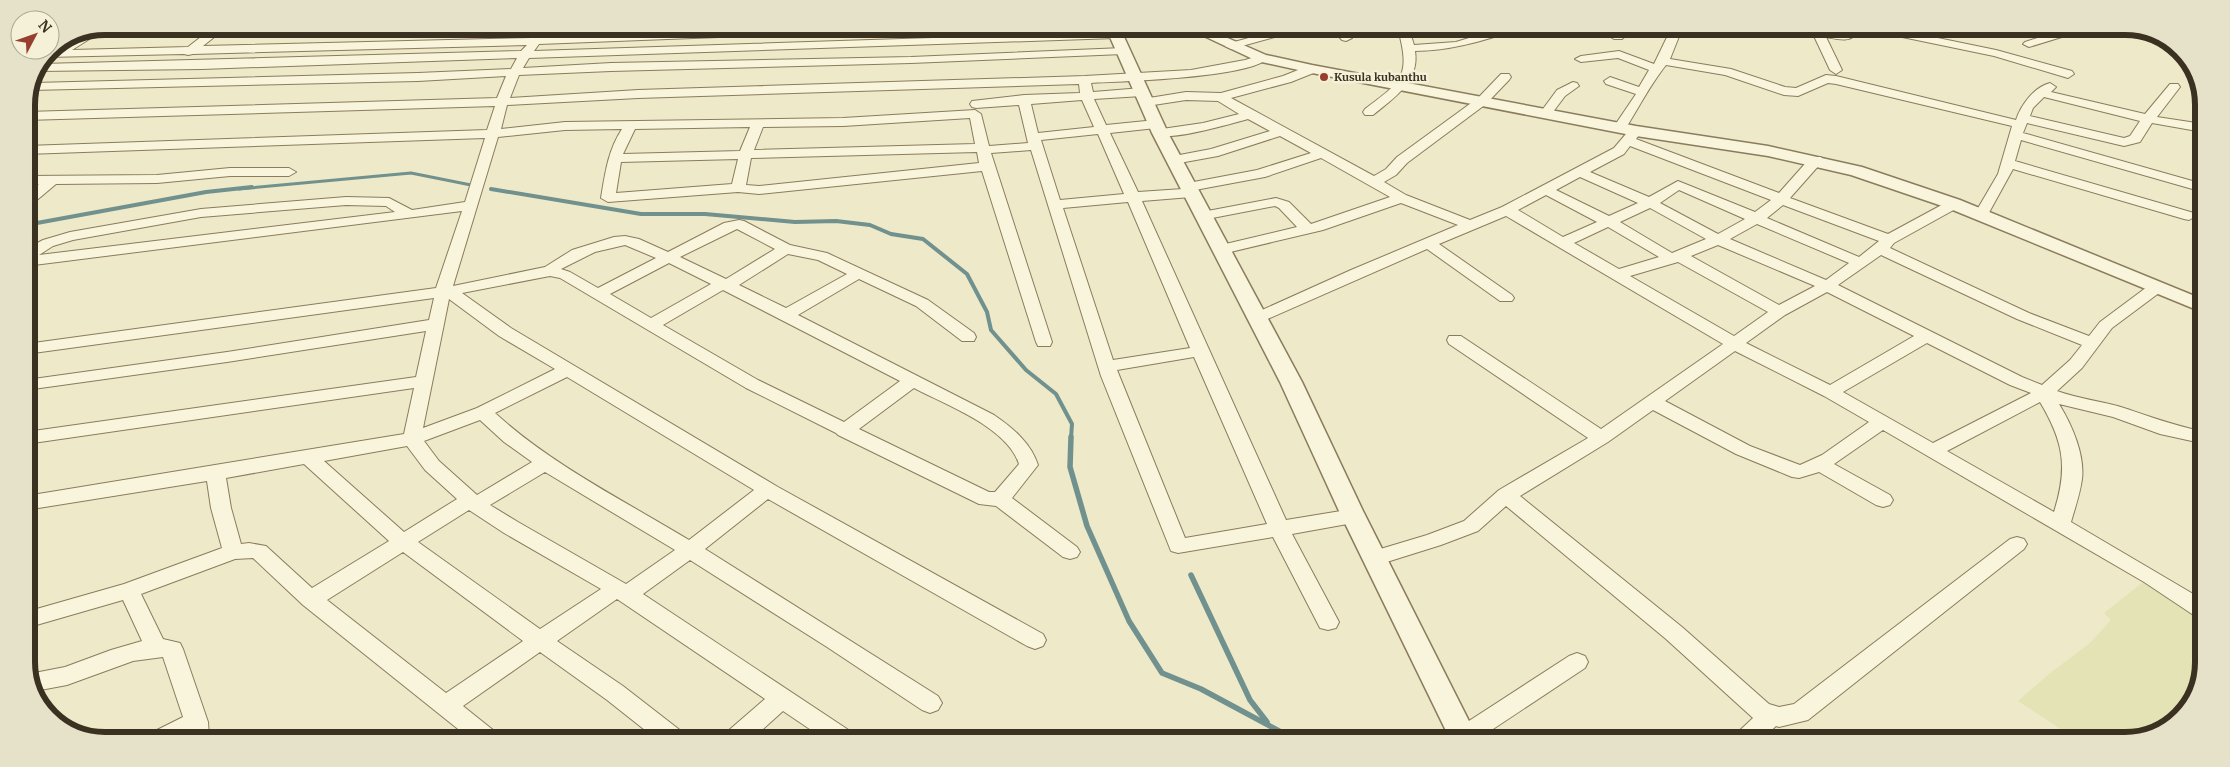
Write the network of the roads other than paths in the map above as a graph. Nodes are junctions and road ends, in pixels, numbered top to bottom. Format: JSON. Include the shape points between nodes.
{"nodes":[{"id":1,"x":211,"y":35,"type":"edge"},
{"id":2,"x":541,"y":35,"type":"edge"},
{"id":3,"x":620,"y":35,"type":"edge"},
{"id":4,"x":698,"y":35,"type":"edge"},
{"id":5,"x":1011,"y":35,"type":"edge"},
{"id":6,"x":1040,"y":35,"type":"edge"},
{"id":7,"x":1071,"y":35,"type":"edge"},
{"id":8,"x":1208,"y":35,"type":"edge"},
{"id":9,"x":1270,"y":35,"type":"edge"},
{"id":10,"x":1343,"y":35,"type":"edge"},
{"id":11,"x":1406,"y":35,"type":"edge"},
{"id":12,"x":1490,"y":35,"type":"edge"},
{"id":13,"x":1614,"y":35,"type":"edge"},
{"id":14,"x":1674,"y":35,"type":"edge"},
{"id":15,"x":1819,"y":35,"type":"edge"},
{"id":16,"x":1832,"y":35,"type":"edge"},
{"id":17,"x":1849,"y":35,"type":"edge"},
{"id":18,"x":1908,"y":35,"type":"edge"},
{"id":19,"x":2054,"y":35,"type":"edge"},
{"id":20,"x":1618,"y":37,"type":"dead end"},
{"id":21,"x":1117,"y":38,"type":"edge"},
{"id":22,"x":1346,"y":38,"type":"dead end"},
{"id":23,"x":536,"y":41,"type":"junction"},
{"id":24,"x":911,"y":42,"type":"junction"},
{"id":25,"x":2029,"y":44,"type":"dead end"},
{"id":26,"x":1231,"y":46,"type":"junction"},
{"id":27,"x":691,"y":48,"type":"junction"},
{"id":28,"x":1409,"y":48,"type":"junction"},
{"id":29,"x":190,"y":50,"type":"junction"},
{"id":30,"x":1045,"y":53,"type":"junction"},
{"id":31,"x":60,"y":54,"type":"edge"},
{"id":32,"x":525,"y":54,"type":"junction"},
{"id":33,"x":436,"y":57,"type":"junction"},
{"id":34,"x":1262,"y":58,"type":"junction"},
{"id":35,"x":1581,"y":59,"type":"dead end"},
{"id":36,"x":175,"y":64,"type":"junction"},
{"id":37,"x":1660,"y":65,"type":"junction"},
{"id":38,"x":46,"y":68,"type":"edge"},
{"id":39,"x":1312,"y":69,"type":"junction"},
{"id":40,"x":1836,"y":70,"type":"dead end"},
{"id":41,"x":515,"y":72,"type":"junction"},
{"id":42,"x":910,"y":73,"type":"junction"},
{"id":43,"x":418,"y":77,"type":"junction"},
{"id":44,"x":1505,"y":77,"type":"dead end"},
{"id":45,"x":1085,"y":80,"type":"junction"},
{"id":46,"x":1045,"y":81,"type":"junction"},
{"id":47,"x":1610,"y":81,"type":"dead end"},
{"id":48,"x":976,"y":83,"type":"junction"},
{"id":49,"x":1401,"y":86,"type":"junction"},
{"id":50,"x":1573,"y":86,"type":"dead end"},
{"id":51,"x":2174,"y":87,"type":"dead end"},
{"id":52,"x":37,"y":88,"type":"edge"},
{"id":53,"x":1142,"y":90,"type":"junction"},
{"id":54,"x":1643,"y":92,"type":"junction"},
{"id":55,"x":2041,"y":93,"type":"junction"},
{"id":56,"x":1088,"y":97,"type":"junction"},
{"id":57,"x":1221,"y":97,"type":"junction"},
{"id":58,"x":1024,"y":99,"type":"junction"},
{"id":59,"x":1482,"y":101,"type":"junction"},
{"id":60,"x":502,"y":102,"type":"junction"},
{"id":61,"x":394,"y":104,"type":"junction"},
{"id":62,"x":976,"y":109,"type":"junction"},
{"id":63,"x":1369,"y":112,"type":"dead end"},
{"id":64,"x":1546,"y":113,"type":"junction"},
{"id":65,"x":1250,"y":115,"type":"junction"},
{"id":66,"x":35,"y":116,"type":"edge"},
{"id":67,"x":2148,"y":119,"type":"junction"},
{"id":68,"x":759,"y":122,"type":"junction"},
{"id":69,"x":631,"y":124,"type":"junction"},
{"id":70,"x":2020,"y":126,"type":"junction"},
{"id":71,"x":2195,"y":127,"type":"edge"},
{"id":72,"x":1158,"y":128,"type":"junction"},
{"id":73,"x":1619,"y":128,"type":"junction"},
{"id":74,"x":1103,"y":130,"type":"junction"},
{"id":75,"x":1282,"y":131,"type":"junction"},
{"id":76,"x":492,"y":134,"type":"junction"},
{"id":77,"x":1632,"y":136,"type":"junction"},
{"id":78,"x":1035,"y":142,"type":"junction"},
{"id":79,"x":984,"y":149,"type":"junction"},
{"id":80,"x":35,"y":150,"type":"edge"},
{"id":81,"x":1324,"y":153,"type":"junction"},
{"id":82,"x":745,"y":155,"type":"junction"},
{"id":83,"x":615,"y":158,"type":"junction"},
{"id":84,"x":1174,"y":160,"type":"junction"},
{"id":85,"x":1816,"y":160,"type":"junction"},
{"id":86,"x":2008,"y":163,"type":"junction"},
{"id":87,"x":988,"y":166,"type":"junction"},
{"id":88,"x":1701,"y":168,"type":"junction"},
{"id":89,"x":289,"y":172,"type":"dead end"},
{"id":90,"x":1580,"y":172,"type":"junction"},
{"id":91,"x":35,"y":180,"type":"edge"},
{"id":92,"x":52,"y":180,"type":"junction"},
{"id":93,"x":1373,"y":182,"type":"junction"},
{"id":94,"x":1678,"y":185,"type":"junction"},
{"id":95,"x":2195,"y":185,"type":"edge"},
{"id":96,"x":738,"y":188,"type":"junction"},
{"id":97,"x":1190,"y":190,"type":"junction"},
{"id":98,"x":1546,"y":190,"type":"junction"},
{"id":99,"x":35,"y":194,"type":"edge"},
{"id":100,"x":1133,"y":197,"type":"junction"},
{"id":101,"x":1400,"y":198,"type":"junction"},
{"id":102,"x":1782,"y":199,"type":"junction"},
{"id":103,"x":1650,"y":203,"type":"junction"},
{"id":104,"x":1954,"y":204,"type":"junction"},
{"id":105,"x":1055,"y":205,"type":"junction"},
{"id":106,"x":471,"y":206,"type":"junction"},
{"id":107,"x":1506,"y":210,"type":"junction"},
{"id":108,"x":409,"y":214,"type":"junction"},
{"id":109,"x":1982,"y":215,"type":"junction"},
{"id":110,"x":1202,"y":216,"type":"junction"},
{"id":111,"x":2189,"y":216,"type":"dead end"},
{"id":112,"x":1758,"y":218,"type":"junction"},
{"id":113,"x":1610,"y":222,"type":"junction"},
{"id":114,"x":1470,"y":226,"type":"junction"},
{"id":115,"x":1307,"y":230,"type":"junction"},
{"id":116,"x":1718,"y":239,"type":"junction"},
{"id":117,"x":1428,"y":243,"type":"junction"},
{"id":118,"x":1561,"y":243,"type":"junction"},
{"id":119,"x":1885,"y":245,"type":"junction"},
{"id":120,"x":786,"y":249,"type":"junction"},
{"id":121,"x":1222,"y":249,"type":"junction"},
{"id":122,"x":35,"y":251,"type":"edge"},
{"id":123,"x":1675,"y":257,"type":"junction"},
{"id":124,"x":669,"y":258,"type":"junction"},
{"id":125,"x":35,"y":260,"type":"edge"},
{"id":126,"x":1859,"y":262,"type":"junction"},
{"id":127,"x":550,"y":271,"type":"junction"},
{"id":128,"x":859,"y":273,"type":"junction"},
{"id":129,"x":1618,"y":275,"type":"junction"},
{"id":130,"x":724,"y":285,"type":"junction"},
{"id":131,"x":1828,"y":286,"type":"junction"},
{"id":132,"x":2157,"y":287,"type":"junction"},
{"id":133,"x":446,"y":291,"type":"junction"},
{"id":134,"x":598,"y":294,"type":"junction"},
{"id":135,"x":1506,"y":298,"type":"dead end"},
{"id":136,"x":2195,"y":303,"type":"edge"},
{"id":137,"x":1779,"y":312,"type":"junction"},
{"id":138,"x":786,"y":315,"type":"junction"},
{"id":139,"x":1257,"y":318,"type":"junction"},
{"id":140,"x":437,"y":324,"type":"junction"},
{"id":141,"x":652,"y":325,"type":"junction"},
{"id":142,"x":1926,"y":336,"type":"junction"},
{"id":143,"x":968,"y":337,"type":"dead end"},
{"id":144,"x":1455,"y":340,"type":"dead end"},
{"id":145,"x":1044,"y":342,"type":"dead end"},
{"id":146,"x":1735,"y":344,"type":"junction"},
{"id":147,"x":2093,"y":344,"type":"junction"},
{"id":148,"x":35,"y":348,"type":"edge"},
{"id":149,"x":1200,"y":351,"type":"junction"},
{"id":150,"x":1107,"y":366,"type":"junction"},
{"id":151,"x":568,"y":369,"type":"junction"},
{"id":152,"x":425,"y":381,"type":"junction"},
{"id":153,"x":912,"y":381,"type":"junction"},
{"id":154,"x":35,"y":384,"type":"edge"},
{"id":155,"x":1830,"y":392,"type":"junction"},
{"id":156,"x":2043,"y":392,"type":"junction"},
{"id":157,"x":1652,"y":402,"type":"junction"},
{"id":158,"x":483,"y":412,"type":"junction"},
{"id":159,"x":1882,"y":422,"type":"junction"},
{"id":160,"x":844,"y":431,"type":"junction"},
{"id":161,"x":2195,"y":436,"type":"edge"},
{"id":162,"x":35,"y":437,"type":"edge"},
{"id":163,"x":1601,"y":438,"type":"junction"},
{"id":164,"x":412,"y":439,"type":"junction"},
{"id":165,"x":1932,"y":451,"type":"junction"},
{"id":166,"x":308,"y":457,"type":"junction"},
{"id":167,"x":545,"y":463,"type":"junction"},
{"id":168,"x":1820,"y":464,"type":"junction"},
{"id":169,"x":216,"y":473,"type":"junction"},
{"id":170,"x":767,"y":490,"type":"junction"},
{"id":171,"x":1506,"y":496,"type":"junction"},
{"id":172,"x":1000,"y":500,"type":"junction"},
{"id":173,"x":1884,"y":500,"type":"dead end"},
{"id":174,"x":35,"y":502,"type":"edge"},
{"id":175,"x":472,"y":503,"type":"junction"},
{"id":176,"x":1353,"y":516,"type":"junction"},
{"id":177,"x":2060,"y":525,"type":"junction"},
{"id":178,"x":1279,"y":528,"type":"junction"},
{"id":179,"x":402,"y":542,"type":"junction"},
{"id":180,"x":2017,"y":544,"type":"dead end"},
{"id":181,"x":690,"y":549,"type":"junction"},
{"id":182,"x":233,"y":552,"type":"junction"},
{"id":183,"x":1070,"y":552,"type":"dead end"},
{"id":184,"x":1374,"y":558,"type":"junction"},
{"id":185,"x":129,"y":590,"type":"junction"},
{"id":186,"x":621,"y":592,"type":"junction"},
{"id":187,"x":311,"y":598,"type":"junction"},
{"id":188,"x":2195,"y":605,"type":"edge"},
{"id":189,"x":35,"y":617,"type":"edge"},
{"id":190,"x":1328,"y":622,"type":"dead end"},
{"id":191,"x":540,"y":640,"type":"junction"},
{"id":192,"x":1035,"y":640,"type":"dead end"},
{"id":193,"x":156,"y":648,"type":"junction"},
{"id":194,"x":1577,"y":662,"type":"dead end"},
{"id":195,"x":38,"y":681,"type":"edge"},
{"id":196,"x":782,"y":698,"type":"junction"},
{"id":197,"x":930,"y":703,"type":"dead end"},
{"id":198,"x":446,"y":705,"type":"junction"},
{"id":199,"x":1771,"y":715,"type":"junction"},
{"id":200,"x":197,"y":730,"type":"edge"},
{"id":201,"x":478,"y":732,"type":"edge"},
{"id":202,"x":665,"y":732,"type":"edge"},
{"id":203,"x":743,"y":732,"type":"edge"},
{"id":204,"x":833,"y":732,"type":"edge"},
{"id":205,"x":1461,"y":732,"type":"edge"},
{"id":206,"x":1473,"y":732,"type":"edge"},
{"id":207,"x":1753,"y":732,"type":"edge"}],
"edges":[{"from":1,"to":29,"type":"street"},
{"from":2,"to":23,"type":"street"},
{"from":3,"to":23,"type":"street"},
{"from":4,"to":27,"type":"street"},
{"from":5,"to":24,"type":"street"},
{"from":6,"to":30,"type":"street"},
{"from":7,"to":21,"type":"street"},
{"from":8,"to":26,"type":"street"},
{"from":9,"to":26,"type":"street"},
{"from":10,"to":22,"type":"street"},
{"from":11,"to":28,"type":"street"},
{"from":12,"to":28,"type":"street","via":[[1457,45]]},
{"from":13,"to":20,"type":"street"},
{"from":14,"to":37,"type":"street"},
{"from":15,"to":40,"type":"street"},
{"from":16,"to":17,"type":"street"},
{"from":18,"to":55,"type":"street","via":[[2072,71]]},
{"from":19,"to":25,"type":"street"},
{"from":21,"to":30,"type":"street"},
{"from":21,"to":53,"type":"street"},
{"from":23,"to":29,"type":"street"},
{"from":23,"to":32,"type":"street"},
{"from":24,"to":27,"type":"street"},
{"from":24,"to":42,"type":"street"},
{"from":26,"to":34,"type":"street"},
{"from":27,"to":32,"type":"street"},
{"from":28,"to":49,"type":"street","via":[[1412,57]]},
{"from":29,"to":31,"type":"street"},
{"from":29,"to":36,"type":"street"},
{"from":30,"to":42,"type":"street"},
{"from":30,"to":46,"type":"street"},
{"from":32,"to":33,"type":"street"},
{"from":32,"to":41,"type":"street"},
{"from":33,"to":36,"type":"street"},
{"from":33,"to":43,"type":"street"},
{"from":34,"to":39,"type":"street"},
{"from":34,"to":53,"type":"street","via":[[1191,74]]},
{"from":35,"to":37,"type":"street","via":[[1619,54]]},
{"from":36,"to":38,"type":"street"},
{"from":37,"to":54,"type":"street"},
{"from":37,"to":70,"type":"street","via":[[1726,72],[1784,91],[1798,92],[1826,79],[1836,80]]},
{"from":39,"to":49,"type":"street"},
{"from":39,"to":57,"type":"street"},
{"from":41,"to":42,"type":"street","via":[[611,67]]},
{"from":41,"to":43,"type":"street"},
{"from":41,"to":60,"type":"street"},
{"from":42,"to":48,"type":"street"},
{"from":42,"to":60,"type":"street"},
{"from":43,"to":52,"type":"street"},
{"from":43,"to":61,"type":"street"},
{"from":44,"to":59,"type":"street"},
{"from":45,"to":46,"type":"street"},
{"from":45,"to":53,"type":"street"},
{"from":45,"to":56,"type":"street"},
{"from":46,"to":48,"type":"street"},
{"from":47,"to":54,"type":"street"},
{"from":48,"to":62,"type":"street"},
{"from":49,"to":59,"type":"street"},
{"from":49,"to":63,"type":"street"},
{"from":50,"to":64,"type":"street","via":[[1561,93]]},
{"from":51,"to":67,"type":"street"},
{"from":53,"to":56,"type":"street"},
{"from":53,"to":57,"type":"street"},
{"from":53,"to":72,"type":"street"},
{"from":54,"to":73,"type":"street"},
{"from":55,"to":67,"type":"street"},
{"from":55,"to":70,"type":"street","via":[[2026,109]]},
{"from":56,"to":58,"type":"street"},
{"from":56,"to":74,"type":"street"},
{"from":57,"to":65,"type":"street"},
{"from":58,"to":62,"type":"street"},
{"from":58,"to":78,"type":"street"},
{"from":59,"to":64,"type":"street"},
{"from":59,"to":93,"type":"street","via":[[1402,160],[1391,172]]},
{"from":60,"to":61,"type":"street"},
{"from":60,"to":76,"type":"street"},
{"from":61,"to":66,"type":"street"},
{"from":62,"to":68,"type":"street","via":[[843,122]]},
{"from":62,"to":79,"type":"street"},
{"from":64,"to":73,"type":"street"},
{"from":65,"to":72,"type":"street","via":[[1203,127]]},
{"from":65,"to":75,"type":"street"},
{"from":67,"to":70,"type":"street","via":[[2135,139],[2124,142]]},
{"from":67,"to":71,"type":"street"},
{"from":68,"to":69,"type":"street"},
{"from":68,"to":82,"type":"street"},
{"from":69,"to":76,"type":"street","via":[[565,126]]},
{"from":69,"to":83,"type":"street"},
{"from":70,"to":86,"type":"street"},
{"from":70,"to":95,"type":"street"},
{"from":72,"to":74,"type":"street"},
{"from":72,"to":84,"type":"street"},
{"from":73,"to":77,"type":"street"},
{"from":74,"to":78,"type":"street"},
{"from":74,"to":100,"type":"street"},
{"from":75,"to":81,"type":"street"},
{"from":75,"to":84,"type":"street","via":[[1213,153]]},
{"from":76,"to":80,"type":"street"},
{"from":76,"to":106,"type":"street"},
{"from":77,"to":85,"type":"street","via":[[1768,151]]},
{"from":77,"to":88,"type":"street"},
{"from":77,"to":90,"type":"street","via":[[1618,151]]},
{"from":78,"to":79,"type":"street"},
{"from":78,"to":105,"type":"street"},
{"from":79,"to":82,"type":"street"},
{"from":79,"to":87,"type":"street"},
{"from":81,"to":93,"type":"street"},
{"from":81,"to":97,"type":"street","via":[[1260,174]]},
{"from":82,"to":83,"type":"street"},
{"from":82,"to":96,"type":"street"},
{"from":83,"to":96,"type":"street","via":[[608,198]]},
{"from":84,"to":97,"type":"street"},
{"from":85,"to":102,"type":"street"},
{"from":85,"to":104,"type":"street"},
{"from":86,"to":109,"type":"street"},
{"from":86,"to":111,"type":"street"},
{"from":87,"to":96,"type":"street","via":[[831,184],[758,190]]},
{"from":87,"to":145,"type":"street"},
{"from":88,"to":94,"type":"street"},
{"from":88,"to":102,"type":"street"},
{"from":89,"to":92,"type":"street"},
{"from":90,"to":98,"type":"street"},
{"from":90,"to":103,"type":"street"},
{"from":91,"to":92,"type":"street"},
{"from":92,"to":99,"type":"street"},
{"from":93,"to":101,"type":"street"},
{"from":94,"to":103,"type":"street"},
{"from":94,"to":112,"type":"street"},
{"from":97,"to":100,"type":"street"},
{"from":97,"to":110,"type":"street"},
{"from":98,"to":107,"type":"street"},
{"from":98,"to":113,"type":"street"},
{"from":100,"to":105,"type":"street"},
{"from":100,"to":149,"type":"street"},
{"from":101,"to":114,"type":"street"},
{"from":101,"to":115,"type":"street"},
{"from":102,"to":112,"type":"street"},
{"from":102,"to":119,"type":"street"},
{"from":103,"to":113,"type":"street"},
{"from":103,"to":116,"type":"street"},
{"from":104,"to":109,"type":"street"},
{"from":104,"to":119,"type":"street"},
{"from":105,"to":150,"type":"street"},
{"from":106,"to":108,"type":"street"},
{"from":106,"to":133,"type":"street"},
{"from":107,"to":114,"type":"street"},
{"from":107,"to":118,"type":"street"},
{"from":108,"to":122,"type":"street","via":[[390,202],[346,201],[201,213],[70,236]]},
{"from":108,"to":125,"type":"street"},
{"from":109,"to":132,"type":"street"},
{"from":110,"to":115,"type":"street","via":[[1276,202],[1284,205]]},
{"from":110,"to":121,"type":"street"},
{"from":112,"to":116,"type":"street"},
{"from":112,"to":126,"type":"street"},
{"from":113,"to":118,"type":"street"},
{"from":113,"to":123,"type":"street"},
{"from":114,"to":117,"type":"street"},
{"from":115,"to":121,"type":"street"},
{"from":116,"to":123,"type":"street"},
{"from":116,"to":131,"type":"street"},
{"from":117,"to":135,"type":"street"},
{"from":117,"to":139,"type":"street"},
{"from":118,"to":129,"type":"street"},
{"from":119,"to":126,"type":"street"},
{"from":119,"to":147,"type":"street","via":[[2023,316]]},
{"from":120,"to":124,"type":"street","via":[[738,224]]},
{"from":120,"to":128,"type":"street","via":[[822,256]]},
{"from":120,"to":130,"type":"street"},
{"from":121,"to":139,"type":"street"},
{"from":123,"to":129,"type":"street"},
{"from":123,"to":137,"type":"street"},
{"from":124,"to":127,"type":"street","via":[[634,242],[623,241],[566,258]]},
{"from":124,"to":130,"type":"street"},
{"from":124,"to":134,"type":"street"},
{"from":126,"to":131,"type":"street"},
{"from":127,"to":133,"type":"street"},
{"from":127,"to":134,"type":"street","via":[[565,275]]},
{"from":128,"to":138,"type":"street"},
{"from":128,"to":143,"type":"street","via":[[922,304]]},
{"from":129,"to":146,"type":"street"},
{"from":130,"to":138,"type":"street"},
{"from":130,"to":141,"type":"street"},
{"from":131,"to":137,"type":"street"},
{"from":131,"to":142,"type":"street"},
{"from":132,"to":136,"type":"street"},
{"from":132,"to":147,"type":"street","via":[[2106,325]]},
{"from":133,"to":140,"type":"street"},
{"from":133,"to":148,"type":"street"},
{"from":133,"to":151,"type":"street","via":[[505,332]]},
{"from":134,"to":141,"type":"street"},
{"from":137,"to":146,"type":"street"},
{"from":138,"to":153,"type":"street"},
{"from":139,"to":176,"type":"street","via":[[1291,382]]},
{"from":140,"to":152,"type":"street"},
{"from":140,"to":154,"type":"street","via":[[227,358]]},
{"from":141,"to":160,"type":"street","via":[[752,384]]},
{"from":142,"to":155,"type":"street"},
{"from":142,"to":156,"type":"street"},
{"from":144,"to":163,"type":"street"},
{"from":146,"to":155,"type":"street"},
{"from":146,"to":157,"type":"street"},
{"from":147,"to":156,"type":"street","via":[[2076,364]]},
{"from":149,"to":150,"type":"street"},
{"from":149,"to":178,"type":"street"},
{"from":150,"to":178,"type":"street","via":[[1178,546]]},
{"from":151,"to":158,"type":"street"},
{"from":151,"to":170,"type":"street"},
{"from":152,"to":162,"type":"street"},
{"from":152,"to":164,"type":"street"},
{"from":153,"to":160,"type":"street"},
{"from":153,"to":172,"type":"street","via":[[988,419],[1003,430],[1028,459],[1030,465],[1026,472]]},
{"from":155,"to":159,"type":"street"},
{"from":156,"to":161,"type":"street"},
{"from":156,"to":165,"type":"street"},
{"from":156,"to":177,"type":"street","via":[[2058,417],[2073,462],[2074,474]]},
{"from":157,"to":163,"type":"street"},
{"from":157,"to":168,"type":"street","via":[[1743,450],[1794,470],[1805,472]]},
{"from":158,"to":164,"type":"street"},
{"from":158,"to":167,"type":"street"},
{"from":159,"to":165,"type":"street"},
{"from":159,"to":168,"type":"street"},
{"from":160,"to":172,"type":"street","via":[[986,499]]},
{"from":163,"to":171,"type":"street"},
{"from":164,"to":166,"type":"street"},
{"from":164,"to":175,"type":"street","via":[[429,463]]},
{"from":165,"to":177,"type":"street"},
{"from":166,"to":169,"type":"street"},
{"from":166,"to":179,"type":"street"},
{"from":167,"to":175,"type":"street"},
{"from":167,"to":181,"type":"street"},
{"from":168,"to":173,"type":"street"},
{"from":169,"to":174,"type":"street"},
{"from":169,"to":182,"type":"street"},
{"from":170,"to":181,"type":"street"},
{"from":170,"to":192,"type":"street"},
{"from":171,"to":184,"type":"street","via":[[1471,526]]},
{"from":171,"to":199,"type":"street","via":[[1674,633],[1761,711]]},
{"from":172,"to":183,"type":"street"},
{"from":175,"to":179,"type":"street"},
{"from":175,"to":186,"type":"street"},
{"from":176,"to":178,"type":"street"},
{"from":176,"to":184,"type":"street"},
{"from":177,"to":188,"type":"street"},
{"from":178,"to":190,"type":"street"},
{"from":179,"to":187,"type":"street"},
{"from":179,"to":191,"type":"street"},
{"from":180,"to":199,"type":"street","via":[[1800,713],[1779,717]]},
{"from":181,"to":186,"type":"street"},
{"from":181,"to":197,"type":"street"},
{"from":182,"to":185,"type":"street"},
{"from":182,"to":187,"type":"street","via":[[260,551]]},
{"from":184,"to":205,"type":"street"},
{"from":185,"to":189,"type":"street"},
{"from":185,"to":193,"type":"street"},
{"from":186,"to":191,"type":"street"},
{"from":186,"to":196,"type":"street"},
{"from":187,"to":198,"type":"street"},
{"from":191,"to":198,"type":"street"},
{"from":191,"to":202,"type":"street"},
{"from":193,"to":195,"type":"street","via":[[65,676]]},
{"from":193,"to":200,"type":"street","via":[[172,649]]},
{"from":194,"to":206,"type":"street"},
{"from":196,"to":203,"type":"street"},
{"from":196,"to":204,"type":"street"},
{"from":198,"to":201,"type":"street"},
{"from":199,"to":207,"type":"street"}]}
